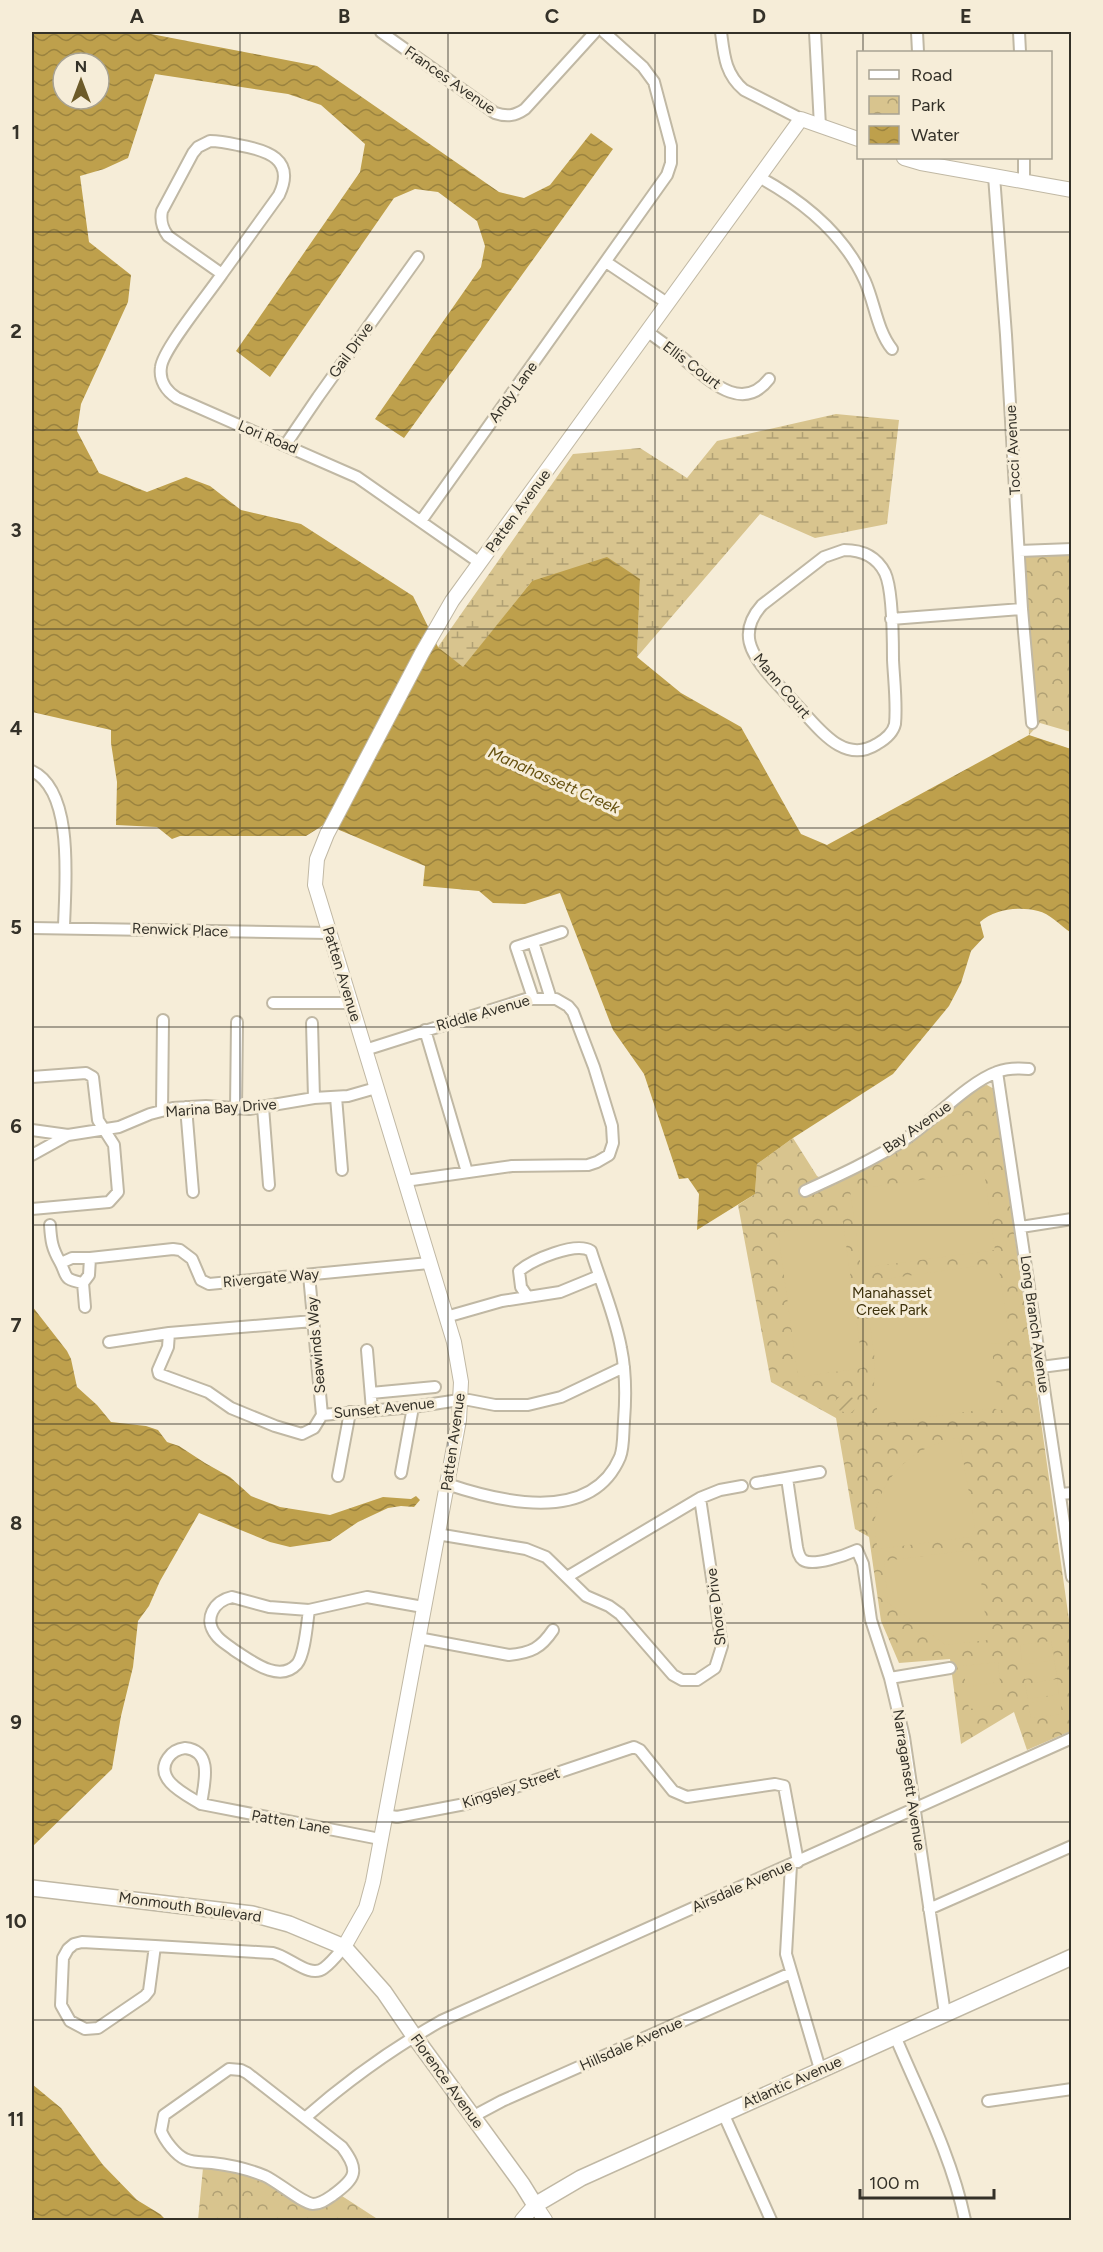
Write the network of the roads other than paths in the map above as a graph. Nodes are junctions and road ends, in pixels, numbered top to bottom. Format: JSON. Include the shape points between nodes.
{"nodes":[{"id":1,"x":381,"y":32,"type":"edge"},
{"id":2,"x":595,"y":32,"type":"edge"},
{"id":3,"x":604,"y":32,"type":"edge"},
{"id":4,"x":721,"y":32,"type":"edge"},
{"id":5,"x":815,"y":32,"type":"edge"},
{"id":6,"x":917,"y":32,"type":"edge"},
{"id":7,"x":1019,"y":32,"type":"edge"},
{"id":8,"x":918,"y":51,"type":"edge"},
{"id":9,"x":1020,"y":51,"type":"edge"},
{"id":10,"x":801,"y":119,"type":"junction"},
{"id":11,"x":820,"y":126,"type":"junction"},
{"id":12,"x":857,"y":140,"type":"edge"},
{"id":13,"x":1024,"y":159,"type":"edge"},
{"id":14,"x":921,"y":160,"type":"edge"},
{"id":15,"x":994,"y":176,"type":"junction"},
{"id":16,"x":759,"y":177,"type":"junction"},
{"id":17,"x":1024,"y":182,"type":"junction"},
{"id":18,"x":1071,"y":190,"type":"edge"},
{"id":19,"x":418,"y":257,"type":"dead end"},
{"id":20,"x":606,"y":262,"type":"junction"},
{"id":21,"x":222,"y":274,"type":"junction"},
{"id":22,"x":668,"y":303,"type":"junction"},
{"id":23,"x":648,"y":332,"type":"junction"},
{"id":24,"x":892,"y":349,"type":"dead end"},
{"id":25,"x":769,"y":379,"type":"dead end"},
{"id":26,"x":286,"y":444,"type":"junction"},
{"id":27,"x":421,"y":521,"type":"junction"},
{"id":28,"x":1071,"y":549,"type":"edge"},
{"id":29,"x":1018,"y":551,"type":"junction"},
{"id":30,"x":480,"y":562,"type":"junction"},
{"id":31,"x":1022,"y":609,"type":"junction"},
{"id":32,"x":891,"y":619,"type":"junction"},
{"id":33,"x":1032,"y":723,"type":"dead end"},
{"id":34,"x":32,"y":771,"type":"edge"},
{"id":35,"x":64,"y":927,"type":"junction"},
{"id":36,"x":32,"y":928,"type":"edge"},
{"id":37,"x":562,"y":932,"type":"dead end"},
{"id":38,"x":329,"y":933,"type":"junction"},
{"id":39,"x":533,"y":942,"type":"junction"},
{"id":40,"x":533,"y":998,"type":"junction"},
{"id":41,"x":551,"y":999,"type":"junction"},
{"id":42,"x":273,"y":1003,"type":"dead end"},
{"id":43,"x":350,"y":1004,"type":"junction"},
{"id":44,"x":163,"y":1020,"type":"dead end"},
{"id":45,"x":237,"y":1022,"type":"dead end"},
{"id":46,"x":312,"y":1023,"type":"dead end"},
{"id":47,"x":425,"y":1030,"type":"junction"},
{"id":48,"x":365,"y":1050,"type":"junction"},
{"id":49,"x":1029,"y":1069,"type":"dead end"},
{"id":50,"x":997,"y":1072,"type":"junction"},
{"id":51,"x":32,"y":1077,"type":"edge"},
{"id":52,"x":376,"y":1088,"type":"junction"},
{"id":53,"x":336,"y":1097,"type":"junction"},
{"id":54,"x":314,"y":1098,"type":"junction"},
{"id":55,"x":186,"y":1107,"type":"junction"},
{"id":56,"x":263,"y":1107,"type":"junction"},
{"id":57,"x":236,"y":1108,"type":"junction"},
{"id":58,"x":162,"y":1111,"type":"junction"},
{"id":59,"x":32,"y":1130,"type":"edge"},
{"id":60,"x":104,"y":1130,"type":"junction"},
{"id":61,"x":68,"y":1135,"type":"junction"},
{"id":62,"x":32,"y":1155,"type":"edge"},
{"id":63,"x":342,"y":1170,"type":"dead end"},
{"id":64,"x":467,"y":1172,"type":"junction"},
{"id":65,"x":405,"y":1181,"type":"junction"},
{"id":66,"x":269,"y":1185,"type":"dead end"},
{"id":67,"x":805,"y":1191,"type":"dead end"},
{"id":68,"x":193,"y":1192,"type":"dead end"},
{"id":69,"x":32,"y":1209,"type":"edge"},
{"id":70,"x":1071,"y":1219,"type":"edge"},
{"id":71,"x":50,"y":1225,"type":"dead end"},
{"id":72,"x":1021,"y":1227,"type":"junction"},
{"id":73,"x":90,"y":1258,"type":"junction"},
{"id":74,"x":61,"y":1263,"type":"junction"},
{"id":75,"x":429,"y":1263,"type":"junction"},
{"id":76,"x":309,"y":1275,"type":"junction"},
{"id":77,"x":599,"y":1276,"type":"junction"},
{"id":78,"x":83,"y":1283,"type":"junction"},
{"id":79,"x":527,"y":1296,"type":"junction"},
{"id":80,"x":85,"y":1307,"type":"dead end"},
{"id":81,"x":446,"y":1317,"type":"junction"},
{"id":82,"x":314,"y":1321,"type":"junction"},
{"id":83,"x":169,"y":1333,"type":"junction"},
{"id":84,"x":109,"y":1342,"type":"dead end"},
{"id":85,"x":367,"y":1350,"type":"dead end"},
{"id":86,"x":1071,"y":1363,"type":"edge"},
{"id":87,"x":624,"y":1367,"type":"junction"},
{"id":88,"x":1041,"y":1367,"type":"junction"},
{"id":89,"x":435,"y":1387,"type":"dead end"},
{"id":90,"x":371,"y":1393,"type":"junction"},
{"id":91,"x":459,"y":1400,"type":"junction"},
{"id":92,"x":412,"y":1407,"type":"junction"},
{"id":93,"x":372,"y":1410,"type":"junction"},
{"id":94,"x":351,"y":1412,"type":"junction"},
{"id":95,"x":322,"y":1414,"type":"junction"},
{"id":96,"x":820,"y":1472,"type":"dead end"},
{"id":97,"x":401,"y":1473,"type":"dead end"},
{"id":98,"x":338,"y":1476,"type":"dead end"},
{"id":99,"x":786,"y":1478,"type":"junction"},
{"id":100,"x":756,"y":1483,"type":"dead end"},
{"id":101,"x":447,"y":1484,"type":"junction"},
{"id":102,"x":742,"y":1486,"type":"dead end"},
{"id":103,"x":1071,"y":1493,"type":"edge"},
{"id":104,"x":1060,"y":1494,"type":"junction"},
{"id":105,"x":700,"y":1498,"type":"junction"},
{"id":106,"x":438,"y":1534,"type":"junction"},
{"id":107,"x":567,"y":1577,"type":"junction"},
{"id":108,"x":1071,"y":1577,"type":"edge"},
{"id":109,"x":423,"y":1607,"type":"junction"},
{"id":110,"x":309,"y":1610,"type":"junction"},
{"id":111,"x":553,"y":1630,"type":"dead end"},
{"id":112,"x":418,"y":1638,"type":"junction"},
{"id":113,"x":950,"y":1668,"type":"dead end"},
{"id":114,"x":890,"y":1678,"type":"junction"},
{"id":115,"x":1071,"y":1738,"type":"edge"},
{"id":116,"x":201,"y":1804,"type":"junction"},
{"id":117,"x":915,"y":1809,"type":"junction"},
{"id":118,"x":385,"y":1815,"type":"junction"},
{"id":119,"x":380,"y":1839,"type":"junction"},
{"id":120,"x":1071,"y":1846,"type":"edge"},
{"id":121,"x":794,"y":1863,"type":"junction"},
{"id":122,"x":34,"y":1888,"type":"edge"},
{"id":123,"x":929,"y":1909,"type":"junction"},
{"id":124,"x":155,"y":1946,"type":"junction"},
{"id":125,"x":344,"y":1947,"type":"junction"},
{"id":126,"x":1071,"y":1957,"type":"edge"},
{"id":127,"x":791,"y":1973,"type":"junction"},
{"id":128,"x":945,"y":2014,"type":"junction"},
{"id":129,"x":414,"y":2036,"type":"junction"},
{"id":130,"x":895,"y":2036,"type":"junction"},
{"id":131,"x":820,"y":2069,"type":"junction"},
{"id":132,"x":1071,"y":2089,"type":"edge"},
{"id":133,"x":988,"y":2101,"type":"dead end"},
{"id":134,"x":723,"y":2113,"type":"junction"},
{"id":135,"x":472,"y":2117,"type":"junction"},
{"id":136,"x":305,"y":2118,"type":"junction"},
{"id":137,"x":535,"y":2205,"type":"junction"},
{"id":138,"x":522,"y":2220,"type":"edge"},
{"id":139,"x":545,"y":2220,"type":"edge"},
{"id":140,"x":771,"y":2220,"type":"edge"},
{"id":141,"x":965,"y":2220,"type":"edge"}],
"edges":[{"from":1,"to":2,"type":"street","name":"Frances Avenue","via":[[495,113],[512,116],[525,109]]},
{"from":3,"to":20,"type":"street","name":"Andy Lane","via":[[651,76],[671,146],[667,175]]},
{"from":4,"to":10,"type":"street","via":[[727,69],[737,84]]},
{"from":5,"to":11,"type":"street"},
{"from":6,"to":8,"type":"street"},
{"from":7,"to":9,"type":"street"},
{"from":10,"to":11,"type":"street"},
{"from":10,"to":16,"type":"street","name":"Patten Avenue"},
{"from":11,"to":12,"type":"street"},
{"from":13,"to":17,"type":"street"},
{"from":14,"to":15,"type":"street"},
{"from":15,"to":17,"type":"street"},
{"from":15,"to":29,"type":"street","name":"Tocci Avenue"},
{"from":16,"to":22,"type":"street","name":"Patten Avenue"},
{"from":16,"to":24,"type":"street","via":[[812,212],[841,242],[864,280],[882,335]]},
{"from":17,"to":18,"type":"street"},
{"from":19,"to":26,"type":"street","name":"Gail Drive"},
{"from":20,"to":22,"type":"street"},
{"from":20,"to":27,"type":"street","name":"Andy Lane"},
{"from":21,"to":21,"type":"street","name":"Lori Road","via":[[279,195],[284,173],[277,159],[262,149],[210,141],[193,153],[161,218],[168,236]]},
{"from":21,"to":26,"type":"street","name":"Lori Road","via":[[163,358],[160,372],[164,384],[177,398]]},
{"from":22,"to":23,"type":"street","name":"Patten Avenue"},
{"from":23,"to":25,"type":"street","name":"Ellis Court","via":[[714,384],[731,392],[754,391]]},
{"from":23,"to":30,"type":"street","name":"Patten Avenue"},
{"from":26,"to":27,"type":"street","name":"Lori Road","via":[[357,477]]},
{"from":27,"to":30,"type":"street","name":"Lori Road"},
{"from":28,"to":29,"type":"street"},
{"from":29,"to":31,"type":"street","name":"Tocci Avenue"},
{"from":30,"to":38,"type":"street","name":"Patten Avenue","via":[[440,620],[327,834],[317,859],[315,880]]},
{"from":31,"to":32,"type":"street"},
{"from":31,"to":33,"type":"street","name":"Tocci Avenue"},
{"from":32,"to":32,"type":"street","name":"Mann Court","via":[[895,724],[880,743],[863,750],[843,748],[830,741],[764,668],[749,641],[753,615],[762,605],[824,557],[844,550],[860,551],[879,564],[888,581]]},
{"from":34,"to":35,"type":"street","via":[[52,788],[60,816],[65,849]]},
{"from":35,"to":36,"type":"street","name":"Renwick Place"},
{"from":35,"to":38,"type":"street","name":"Renwick Place"},
{"from":37,"to":39,"type":"street"},
{"from":38,"to":43,"type":"street","name":"Patten Avenue"},
{"from":39,"to":40,"type":"street","via":[[516,947]]},
{"from":39,"to":41,"type":"street","name":"Riddle Avenue"},
{"from":40,"to":41,"type":"street","name":"Riddle Avenue"},
{"from":40,"to":47,"type":"street","name":"Riddle Avenue"},
{"from":41,"to":64,"type":"street","via":[[561,1001],[573,1012],[594,1067],[612,1126],[609,1155],[588,1165],[512,1166]]},
{"from":42,"to":43,"type":"street"},
{"from":43,"to":48,"type":"street","name":"Patten Avenue"},
{"from":44,"to":58,"type":"street"},
{"from":45,"to":57,"type":"street"},
{"from":46,"to":54,"type":"street"},
{"from":47,"to":48,"type":"street","name":"Riddle Avenue"},
{"from":47,"to":64,"type":"street"},
{"from":48,"to":52,"type":"street","name":"Patten Avenue"},
{"from":49,"to":50,"type":"street","name":"Bay Avenue"},
{"from":50,"to":67,"type":"street","name":"Bay Avenue","via":[[904,1140]]},
{"from":50,"to":72,"type":"street","name":"Long Branch Avenue"},
{"from":51,"to":60,"type":"street","via":[[89,1074]]},
{"from":52,"to":53,"type":"street","name":"Marina Bay Drive"},
{"from":52,"to":65,"type":"street","name":"Patten Avenue"},
{"from":53,"to":54,"type":"street","name":"Marina Bay Drive"},
{"from":53,"to":63,"type":"street"},
{"from":54,"to":56,"type":"street","name":"Marina Bay Drive"},
{"from":55,"to":57,"type":"street","name":"Marina Bay Drive"},
{"from":55,"to":58,"type":"street","name":"Marina Bay Drive"},
{"from":55,"to":68,"type":"street"},
{"from":56,"to":57,"type":"street","name":"Marina Bay Drive"},
{"from":56,"to":66,"type":"street"},
{"from":58,"to":60,"type":"street","name":"Marina Bay Drive"},
{"from":59,"to":61,"type":"street","name":"Marina Bay Drive"},
{"from":60,"to":61,"type":"street","name":"Marina Bay Drive"},
{"from":60,"to":69,"type":"street","via":[[114,1145],[118,1192],[113,1200]]},
{"from":61,"to":62,"type":"street"},
{"from":64,"to":65,"type":"street"},
{"from":65,"to":75,"type":"street","name":"Patten Avenue"},
{"from":70,"to":72,"type":"street"},
{"from":71,"to":74,"type":"street","via":[[52,1250]]},
{"from":72,"to":88,"type":"street","name":"Long Branch Avenue"},
{"from":73,"to":74,"type":"street","name":"Rivergate Way","via":[[72,1258]]},
{"from":73,"to":76,"type":"street","name":"Rivergate Way","via":[[180,1250],[192,1259],[201,1280],[209,1284]]},
{"from":73,"to":78,"type":"street","via":[[89,1275]]},
{"from":74,"to":78,"type":"street","via":[[66,1276]]},
{"from":75,"to":76,"type":"street","name":"Rivergate Way"},
{"from":75,"to":81,"type":"street","name":"Patten Avenue"},
{"from":76,"to":82,"type":"street","name":"Seawinds Way"},
{"from":77,"to":79,"type":"street","via":[[560,1292]]},
{"from":77,"to":79,"type":"street","via":[[590,1249],[553,1254],[519,1271]]},
{"from":77,"to":87,"type":"street","via":[[618,1332]]},
{"from":78,"to":80,"type":"street"},
{"from":79,"to":81,"type":"street"},
{"from":81,"to":91,"type":"street","name":"Patten Avenue","via":[[460,1367]]},
{"from":82,"to":83,"type":"street"},
{"from":82,"to":95,"type":"street","name":"Seawinds Way"},
{"from":83,"to":84,"type":"street"},
{"from":83,"to":95,"type":"street","name":"Sunset Avenue","via":[[168,1347],[158,1370],[161,1376],[208,1392],[254,1418],[302,1434],[314,1428]]},
{"from":85,"to":90,"type":"street"},
{"from":86,"to":88,"type":"street"},
{"from":87,"to":91,"type":"street","name":"Sunset Avenue","via":[[543,1403],[512,1406]]},
{"from":87,"to":101,"type":"street","via":[[622,1451],[614,1469],[594,1489],[564,1500],[518,1503]]},
{"from":88,"to":104,"type":"street","name":"Long Branch Avenue"},
{"from":89,"to":90,"type":"street"},
{"from":90,"to":93,"type":"street"},
{"from":91,"to":92,"type":"street","name":"Sunset Avenue"},
{"from":91,"to":101,"type":"street","name":"Patten Avenue"},
{"from":92,"to":93,"type":"street","name":"Sunset Avenue"},
{"from":92,"to":97,"type":"street"},
{"from":93,"to":94,"type":"street","name":"Sunset Avenue"},
{"from":94,"to":95,"type":"street","name":"Sunset Avenue"},
{"from":94,"to":98,"type":"street"},
{"from":96,"to":99,"type":"street"},
{"from":99,"to":100,"type":"street"},
{"from":99,"to":114,"type":"street","name":"Narragansett Avenue","via":[[797,1547],[803,1560],[810,1563],[857,1550],[863,1563],[875,1635]]},
{"from":101,"to":106,"type":"street","name":"Patten Avenue"},
{"from":102,"to":105,"type":"street"},
{"from":103,"to":104,"type":"street"},
{"from":104,"to":108,"type":"street","name":"Long Branch Avenue"},
{"from":105,"to":107,"type":"street"},
{"from":105,"to":107,"type":"street","name":"Shore Drive","via":[[722,1646],[718,1664],[705,1675],[693,1681],[675,1676],[620,1614],[586,1596]]},
{"from":106,"to":107,"type":"street","name":"Shore Drive","via":[[534,1551]]},
{"from":106,"to":109,"type":"street","name":"Patten Avenue"},
{"from":109,"to":110,"type":"street","via":[[367,1597]]},
{"from":109,"to":112,"type":"street","name":"Patten Avenue"},
{"from":110,"to":110,"type":"street","via":[[232,1597],[218,1602],[210,1622],[218,1638],[236,1651],[262,1668],[281,1671],[291,1669],[300,1659]]},
{"from":111,"to":112,"type":"street","via":[[537,1648],[509,1655]]},
{"from":112,"to":118,"type":"street","name":"Patten Avenue"},
{"from":113,"to":114,"type":"street"},
{"from":114,"to":117,"type":"street","name":"Narragansett Avenue"},
{"from":115,"to":117,"type":"street","name":"Airsdale Avenue"},
{"from":116,"to":116,"type":"street","name":"Patten Lane","via":[[172,1785],[165,1774],[166,1762],[178,1749],[196,1751],[205,1762]]},
{"from":116,"to":119,"type":"street","name":"Patten Lane"},
{"from":117,"to":121,"type":"street","name":"Airsdale Avenue"},
{"from":117,"to":123,"type":"street","name":"Narragansett Avenue"},
{"from":118,"to":119,"type":"street","name":"Patten Avenue"},
{"from":118,"to":121,"type":"street","name":"Kingsley Street","via":[[397,1817],[465,1804],[634,1747],[673,1791],[687,1797],[775,1784],[784,1786]]},
{"from":119,"to":125,"type":"street","name":"Patten Avenue","via":[[366,1908]]},
{"from":120,"to":123,"type":"street"},
{"from":121,"to":127,"type":"street","via":[[786,1944]]},
{"from":121,"to":129,"type":"street","name":"Airsdale Avenue"},
{"from":122,"to":125,"type":"main road","name":"Monmouth Boulevard","via":[[252,1914],[289,1924]]},
{"from":123,"to":128,"type":"street","name":"Narragansett Avenue"},
{"from":124,"to":124,"type":"street","via":[[152,1984],[145,1996],[98,2028],[85,2029],[67,2018],[60,2000],[63,1958],[74,1944]]},
{"from":124,"to":125,"type":"street","via":[[273,1953],[316,1972],[324,1969]]},
{"from":125,"to":129,"type":"main road","name":"Florence Avenue","via":[[384,1992]]},
{"from":126,"to":128,"type":"main road","name":"Atlantic Avenue"},
{"from":127,"to":131,"type":"street"},
{"from":127,"to":135,"type":"street","name":"Hillsdale Avenue"},
{"from":128,"to":130,"type":"main road","name":"Atlantic Avenue"},
{"from":129,"to":135,"type":"main road","name":"Florence Avenue"},
{"from":129,"to":136,"type":"street","name":"Airsdale Avenue"},
{"from":130,"to":131,"type":"main road","name":"Atlantic Avenue"},
{"from":130,"to":141,"type":"street","via":[[949,2160]]},
{"from":131,"to":134,"type":"main road","name":"Atlantic Avenue"},
{"from":132,"to":133,"type":"street"},
{"from":134,"to":137,"type":"main road","name":"Atlantic Avenue","via":[[581,2178]]},
{"from":134,"to":140,"type":"street"},
{"from":135,"to":137,"type":"main road","name":"Florence Avenue"},
{"from":136,"to":136,"type":"street","via":[[342,2147],[353,2164],[349,2183],[319,2203],[308,2203],[252,2171],[185,2159],[163,2136],[161,2126],[169,2111],[223,2072],[235,2069],[247,2073]]},
{"from":137,"to":138,"type":"street","name":"Atlantic Avenue"},
{"from":137,"to":139,"type":"street","name":"Florence Avenue"}]}
